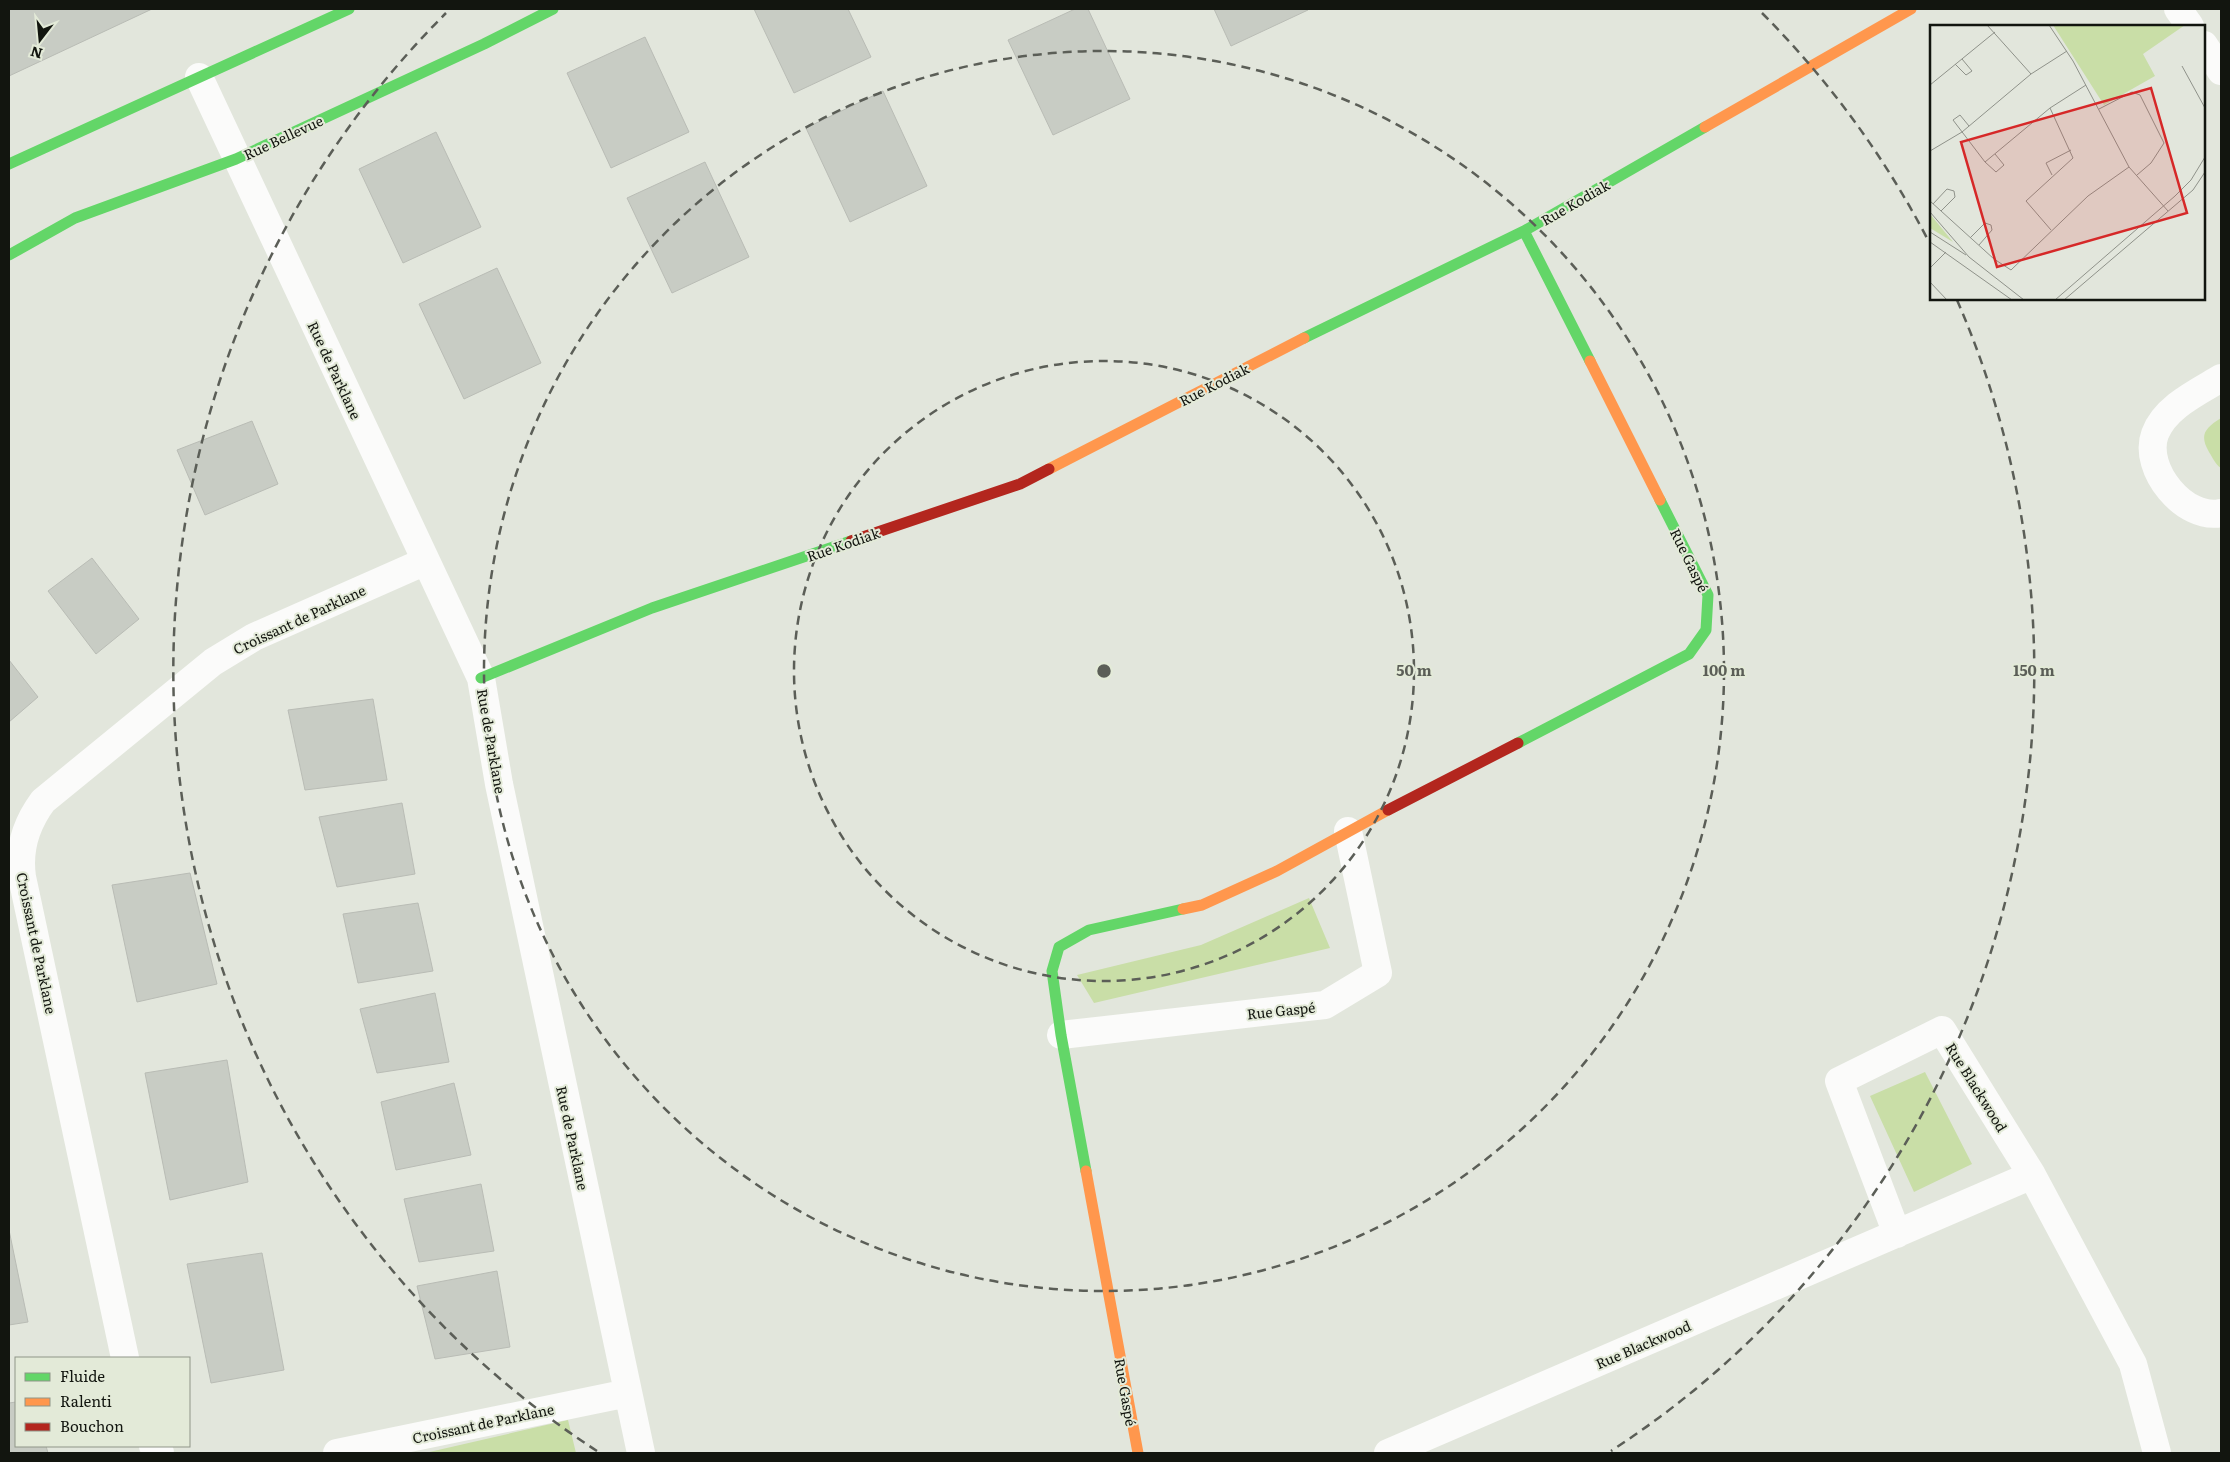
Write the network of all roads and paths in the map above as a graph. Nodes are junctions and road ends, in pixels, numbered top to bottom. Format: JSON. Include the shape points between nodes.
{"nodes":[{"id":1,"x":349,"y":9,"type":"edge"},
{"id":2,"x":553,"y":9,"type":"edge"},
{"id":3,"x":1911,"y":9,"type":"edge"},
{"id":4,"x":2178,"y":9,"type":"edge"},
{"id":5,"x":2189,"y":25,"type":"edge"},
{"id":6,"x":2205,"y":47,"type":"edge"},
{"id":7,"x":2221,"y":71,"type":"edge"},
{"id":8,"x":199,"y":77,"type":"junction"},
{"id":9,"x":236,"y":159,"type":"junction"},
{"id":10,"x":9,"y":164,"type":"edge"},
{"id":11,"x":1524,"y":231,"type":"junction"},
{"id":12,"x":9,"y":255,"type":"edge"},
{"id":13,"x":2221,"y":378,"type":"edge"},
{"id":14,"x":2221,"y":513,"type":"edge"},
{"id":15,"x":426,"y":561,"type":"junction"},
{"id":16,"x":480,"y":678,"type":"junction"},
{"id":17,"x":1348,"y":831,"type":"junction"},
{"id":18,"x":1061,"y":1035,"type":"junction"},
{"id":19,"x":2032,"y":1175,"type":"junction"},
{"id":20,"x":1897,"y":1234,"type":"junction"},
{"id":21,"x":125,"y":1357,"type":"edge"},
{"id":22,"x":628,"y":1393,"type":"junction"},
{"id":23,"x":337,"y":1453,"type":"edge"},
{"id":24,"x":641,"y":1453,"type":"edge"},
{"id":25,"x":1138,"y":1453,"type":"edge"},
{"id":26,"x":1388,"y":1453,"type":"edge"},
{"id":27,"x":2157,"y":1453,"type":"edge"}],
"edges":[{"from":1,"to":8,"type":"street"},
{"from":2,"to":9,"type":"street","name":"Rue Bellevue"},
{"from":3,"to":11,"type":"street","name":"Rue Kodiak"},
{"from":4,"to":5,"type":"street"},
{"from":6,"to":7,"type":"street"},
{"from":8,"to":9,"type":"street","name":"Rue de Parklane"},
{"from":8,"to":10,"type":"street"},
{"from":9,"to":12,"type":"street","name":"Rue Bellevue","via":[[75,218]]},
{"from":9,"to":15,"type":"street","name":"Rue de Parklane"},
{"from":11,"to":16,"type":"street","name":"Rue Kodiak","via":[[1340,319],[1020,484],[652,608]]},
{"from":11,"to":17,"type":"street","name":"Rue Gaspé","via":[[1708,595],[1706,630],[1690,654]]},
{"from":13,"to":14,"type":"street","via":[[2166,416],[2155,434],[2154,444],[2156,465],[2178,500],[2195,511]]},
{"from":15,"to":16,"type":"street","name":"Rue de Parklane"},
{"from":15,"to":21,"type":"street","name":"Croissant de Parklane","via":[[254,637],[226,653],[42,801],[26,829],[21,853],[22,877]]},
{"from":16,"to":22,"type":"street","name":"Rue de Parklane","via":[[499,784]]},
{"from":17,"to":18,"type":"street","name":"Rue Gaspé","via":[[1277,871],[1202,905],[1089,930],[1059,947],[1052,971]]},
{"from":17,"to":18,"type":"street","name":"Rue Gaspé","via":[[1378,973],[1325,1006]]},
{"from":18,"to":25,"type":"street","name":"Rue Gaspé"},
{"from":19,"to":20,"type":"street","name":"Rue Blackwood"},
{"from":19,"to":20,"type":"street","name":"Rue Blackwood","via":[[1942,1030],[1839,1081]]},
{"from":19,"to":27,"type":"street","name":"Rue Blackwood","via":[[2133,1364]]},
{"from":20,"to":26,"type":"street","name":"Rue Blackwood"},
{"from":22,"to":23,"type":"street","name":"Croissant de Parklane"},
{"from":22,"to":24,"type":"street","name":"Rue de Parklane"}]}
